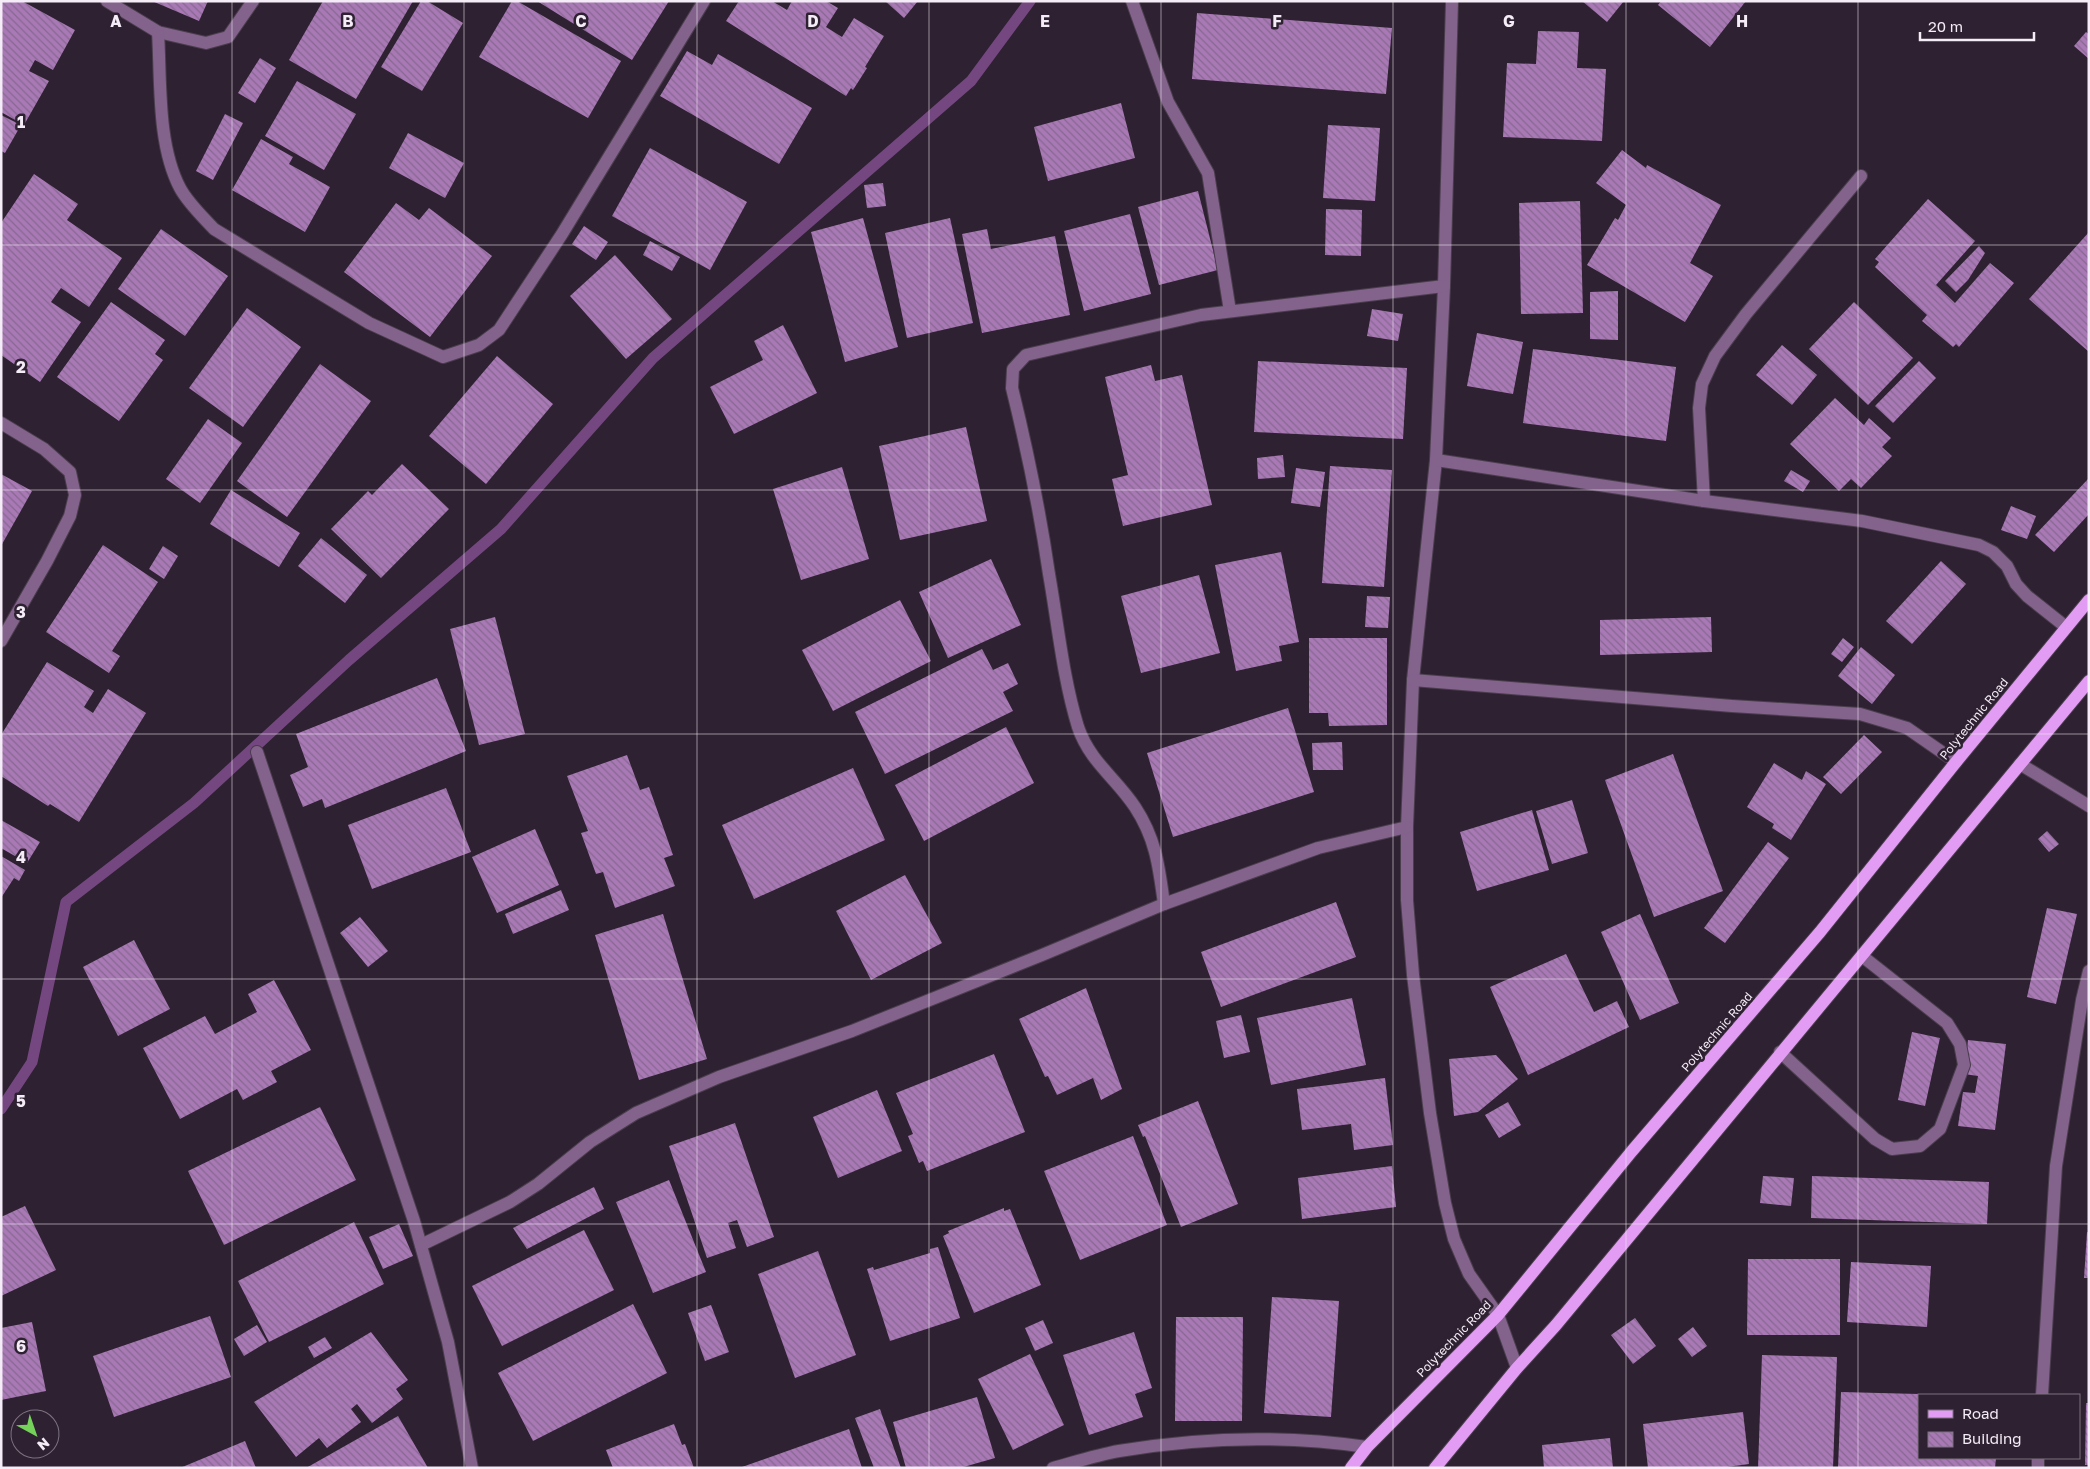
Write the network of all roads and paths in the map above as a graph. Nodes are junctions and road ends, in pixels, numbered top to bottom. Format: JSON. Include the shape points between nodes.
{"nodes":[{"id":1,"x":107,"y":1,"type":"edge"},
{"id":2,"x":253,"y":1,"type":"edge"},
{"id":3,"x":704,"y":1,"type":"edge"},
{"id":4,"x":1132,"y":1,"type":"edge"},
{"id":5,"x":1452,"y":1,"type":"edge"},
{"id":6,"x":158,"y":32,"type":"junction"},
{"id":7,"x":1861,"y":176,"type":"dead end"},
{"id":8,"x":1444,"y":286,"type":"junction"},
{"id":9,"x":1230,"y":311,"type":"junction"},
{"id":10,"x":1,"y":423,"type":"edge"},
{"id":11,"x":1436,"y":460,"type":"junction"},
{"id":12,"x":1704,"y":501,"type":"junction"},
{"id":13,"x":2089,"y":600,"type":"edge"},
{"id":14,"x":2066,"y":627,"type":"junction"},
{"id":15,"x":1,"y":641,"type":"edge"},
{"id":16,"x":1413,"y":680,"type":"junction"},
{"id":17,"x":2089,"y":682,"type":"edge"},
{"id":18,"x":257,"y":752,"type":"dead end"},
{"id":19,"x":1956,"y":762,"type":"junction"},
{"id":20,"x":2020,"y":764,"type":"junction"},
{"id":21,"x":2089,"y":806,"type":"edge"},
{"id":22,"x":1406,"y":827,"type":"junction"},
{"id":23,"x":1164,"y":904,"type":"junction"},
{"id":24,"x":1862,"y":956,"type":"junction"},
{"id":25,"x":2089,"y":971,"type":"edge"},
{"id":26,"x":1780,"y":1052,"type":"junction"},
{"id":27,"x":420,"y":1245,"type":"junction"},
{"id":28,"x":1498,"y":1315,"type":"junction"},
{"id":29,"x":1517,"y":1368,"type":"junction"},
{"id":30,"x":2042,"y":1394,"type":"edge"},
{"id":31,"x":1367,"y":1447,"type":"junction"},
{"id":32,"x":472,"y":1468,"type":"edge"},
{"id":33,"x":1052,"y":1468,"type":"edge"},
{"id":34,"x":1351,"y":1468,"type":"edge"},
{"id":35,"x":1435,"y":1468,"type":"edge"}],
"edges":[{"from":1,"to":6,"type":"street"},
{"from":2,"to":6,"type":"street","via":[[228,37],[206,43]]},
{"from":3,"to":6,"type":"street","via":[[562,234],[499,330],[479,345],[443,357],[370,323],[214,229],[194,208],[180,187],[165,143]]},
{"from":4,"to":9,"type":"street","via":[[1168,102],[1208,173]]},
{"from":5,"to":8,"type":"street"},
{"from":7,"to":12,"type":"street","via":[[1715,356],[1702,384],[1699,408]]},
{"from":8,"to":9,"type":"street"},
{"from":8,"to":11,"type":"street"},
{"from":9,"to":23,"type":"street","via":[[1026,355],[1013,368],[1012,388],[1044,540],[1066,678],[1078,725],[1084,745],[1134,805],[1151,835]]},
{"from":10,"to":15,"type":"street","via":[[44,450],[70,472],[75,495],[70,516]]},
{"from":11,"to":12,"type":"street"},
{"from":11,"to":16,"type":"street"},
{"from":12,"to":14,"type":"street","via":[[1862,521],[1979,544],[2007,566],[2027,596]]},
{"from":13,"to":14,"type":"main road","name":"Polytechnic Road"},
{"from":14,"to":19,"type":"main road","name":"Polytechnic Road"},
{"from":16,"to":19,"type":"street","via":[[1860,714],[1906,728]]},
{"from":16,"to":22,"type":"street"},
{"from":17,"to":20,"type":"main road"},
{"from":18,"to":27,"type":"street"},
{"from":19,"to":28,"type":"main road","name":"Polytechnic Road","via":[[1820,932],[1632,1151]]},
{"from":20,"to":21,"type":"street"},
{"from":20,"to":24,"type":"main road"},
{"from":22,"to":23,"type":"street","via":[[1318,848]]},
{"from":22,"to":28,"type":"street","via":[[1413,975],[1445,1203],[1454,1239],[1469,1274]]},
{"from":23,"to":27,"type":"street","via":[[1042,956],[870,1024],[719,1077],[636,1113],[590,1142],[510,1202]]},
{"from":24,"to":26,"type":"main road"},
{"from":24,"to":26,"type":"street","via":[[1947,1022],[1960,1044],[1964,1065],[1940,1129],[1920,1146],[1892,1149],[1875,1140]]},
{"from":25,"to":30,"type":"street","via":[[2056,1166]]},
{"from":26,"to":29,"type":"main road"},
{"from":27,"to":32,"type":"street","via":[[448,1342]]},
{"from":28,"to":29,"type":"street"},
{"from":28,"to":31,"type":"main road","name":"Polytechnic Road"},
{"from":29,"to":35,"type":"main road"},
{"from":31,"to":33,"type":"street","via":[[1282,1438],[1192,1442],[1118,1452]]},
{"from":31,"to":34,"type":"main road","name":"Polytechnic Road"}]}
